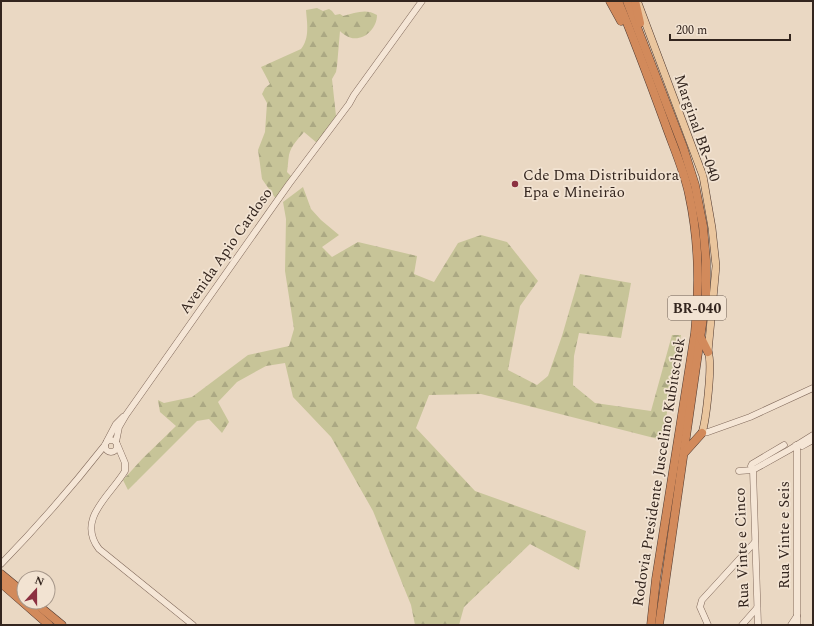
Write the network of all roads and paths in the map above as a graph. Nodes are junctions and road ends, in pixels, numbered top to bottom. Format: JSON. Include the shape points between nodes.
{"nodes":[{"id":1,"x":422,"y":1,"type":"edge"},
{"id":2,"x":427,"y":1,"type":"edge"},
{"id":3,"x":610,"y":1,"type":"edge"},
{"id":4,"x":618,"y":1,"type":"edge"},
{"id":5,"x":627,"y":1,"type":"edge"},
{"id":6,"x":636,"y":1,"type":"edge"},
{"id":7,"x":637,"y":47,"type":"junction"},
{"id":8,"x":646,"y":47,"type":"junction"},
{"id":9,"x":349,"y":104,"type":"junction"},
{"id":10,"x":700,"y":336,"type":"junction"},
{"id":11,"x":708,"y":352,"type":"junction"},
{"id":12,"x":813,"y":388,"type":"edge"},
{"id":13,"x":126,"y":414,"type":"junction"},
{"id":14,"x":702,"y":433,"type":"junction"},
{"id":15,"x":813,"y":435,"type":"edge"},
{"id":16,"x":813,"y":440,"type":"edge"},
{"id":17,"x":106,"y":443,"type":"junction"},
{"id":18,"x":117,"y":443,"type":"junction"},
{"id":19,"x":784,"y":445,"type":"dead end"},
{"id":20,"x":797,"y":446,"type":"junction"},
{"id":21,"x":111,"y":452,"type":"junction"},
{"id":22,"x":120,"y":453,"type":"junction"},
{"id":23,"x":684,"y":453,"type":"junction"},
{"id":24,"x":92,"y":461,"type":"junction"},
{"id":25,"x":739,"y":470,"type":"dead end"},
{"id":26,"x":753,"y":470,"type":"junction"},
{"id":27,"x":755,"y":542,"type":"junction"},
{"id":28,"x":1,"y":564,"type":"edge"},
{"id":29,"x":1,"y":574,"type":"edge"},
{"id":30,"x":1,"y":583,"type":"edge"},
{"id":31,"x":16,"y":586,"type":"edge"},
{"id":32,"x":757,"y":608,"type":"junction"},
{"id":33,"x":44,"y":610,"type":"edge"},
{"id":34,"x":798,"y":616,"type":"junction"},
{"id":35,"x":49,"y":625,"type":"edge"},
{"id":36,"x":62,"y":625,"type":"edge"},
{"id":37,"x":193,"y":625,"type":"edge"},
{"id":38,"x":651,"y":625,"type":"edge"},
{"id":39,"x":659,"y":625,"type":"edge"},
{"id":40,"x":708,"y":625,"type":"edge"},
{"id":41,"x":742,"y":625,"type":"edge"},
{"id":42,"x":758,"y":625,"type":"edge"},
{"id":43,"x":791,"y":625,"type":"edge"},
{"id":44,"x":797,"y":625,"type":"edge"}],
"edges":[{"from":1,"to":9,"type":"street","name":"Avenida Apio Cardoso"},
{"from":2,"to":9,"type":"street","name":"Avenida Apio Cardoso","via":[[357,98]]},
{"from":3,"to":7,"type":"highway"},
{"from":4,"to":7,"type":"highway","name":"Rodovia Presidente Juscelino Kubitschek","number":"BR-040"},
{"from":5,"to":8,"type":"highway","name":"Rodovia Presidente Juscelino Kubitschek","number":"BR-040"},
{"from":6,"to":8,"type":"highway"},
{"from":6,"to":11,"type":"main road","name":"Marginal BR-040","via":[[702,176],[716,266]]},
{"from":7,"to":38,"type":"highway","name":"Rodovia Presidente Juscelino Kubitschek","number":"BR-040","via":[[683,172],[693,214],[698,297],[695,333]]},
{"from":8,"to":10,"type":"highway","name":"Rodovia Presidente Juscelino Kubitschek","number":"BR-040","via":[[683,147],[695,185],[703,226],[706,297]]},
{"from":9,"to":13,"type":"street","name":"Avenida Apio Cardoso"},
{"from":10,"to":11,"type":"highway"},
{"from":10,"to":23,"type":"highway","name":"Rodovia Presidente Juscelino Kubitschek","number":"BR-040"},
{"from":11,"to":14,"type":"main road","name":"Marginal BR-040","via":[[710,371]]},
{"from":12,"to":14,"type":"street","via":[[750,417]]},
{"from":13,"to":17,"type":"street","name":"Avenida Apio Cardoso","via":[[116,424]]},
{"from":13,"to":18,"type":"street","name":"Avenida Apio Cardoso","via":[[119,427]]},
{"from":14,"to":23,"type":"highway"},
{"from":15,"to":20,"type":"street"},
{"from":16,"to":20,"type":"street"},
{"from":17,"to":18,"type":"street","via":[[112,440]]},
{"from":17,"to":21,"type":"street","via":[[106,449]]},
{"from":17,"to":24,"type":"street","name":"Avenida Apio Cardoso"},
{"from":18,"to":21,"type":"street","via":[[116,449]]},
{"from":18,"to":22,"type":"street"},
{"from":19,"to":26,"type":"street","via":[[752,464]]},
{"from":20,"to":26,"type":"street"},
{"from":20,"to":34,"type":"street","name":"Rua Vinte e Seis"},
{"from":21,"to":22,"type":"street"},
{"from":21,"to":24,"type":"street","name":"Avenida Apio Cardoso"},
{"from":22,"to":37,"type":"street","via":[[125,463],[124,471],[93,517],[90,528],[93,541],[99,549]]},
{"from":23,"to":39,"type":"highway","name":"Rodovia Presidente Juscelino Kubitschek","number":"BR-040"},
{"from":24,"to":28,"type":"street","name":"Avenida Apio Cardoso","via":[[42,521]]},
{"from":25,"to":26,"type":"street"},
{"from":26,"to":27,"type":"street","name":"Rua Vinte e Cinco"},
{"from":27,"to":32,"type":"street","name":"Rua Vinte e Cinco"},
{"from":27,"to":40,"type":"street","via":[[702,600],[700,607]]},
{"from":29,"to":31,"type":"highway"},
{"from":30,"to":35,"type":"highway"},
{"from":32,"to":41,"type":"street"},
{"from":32,"to":42,"type":"street","name":"Rua Vinte e Cinco"},
{"from":33,"to":36,"type":"highway"},
{"from":34,"to":43,"type":"street"},
{"from":34,"to":44,"type":"street","name":"Rua Vinte e Seis"}]}
